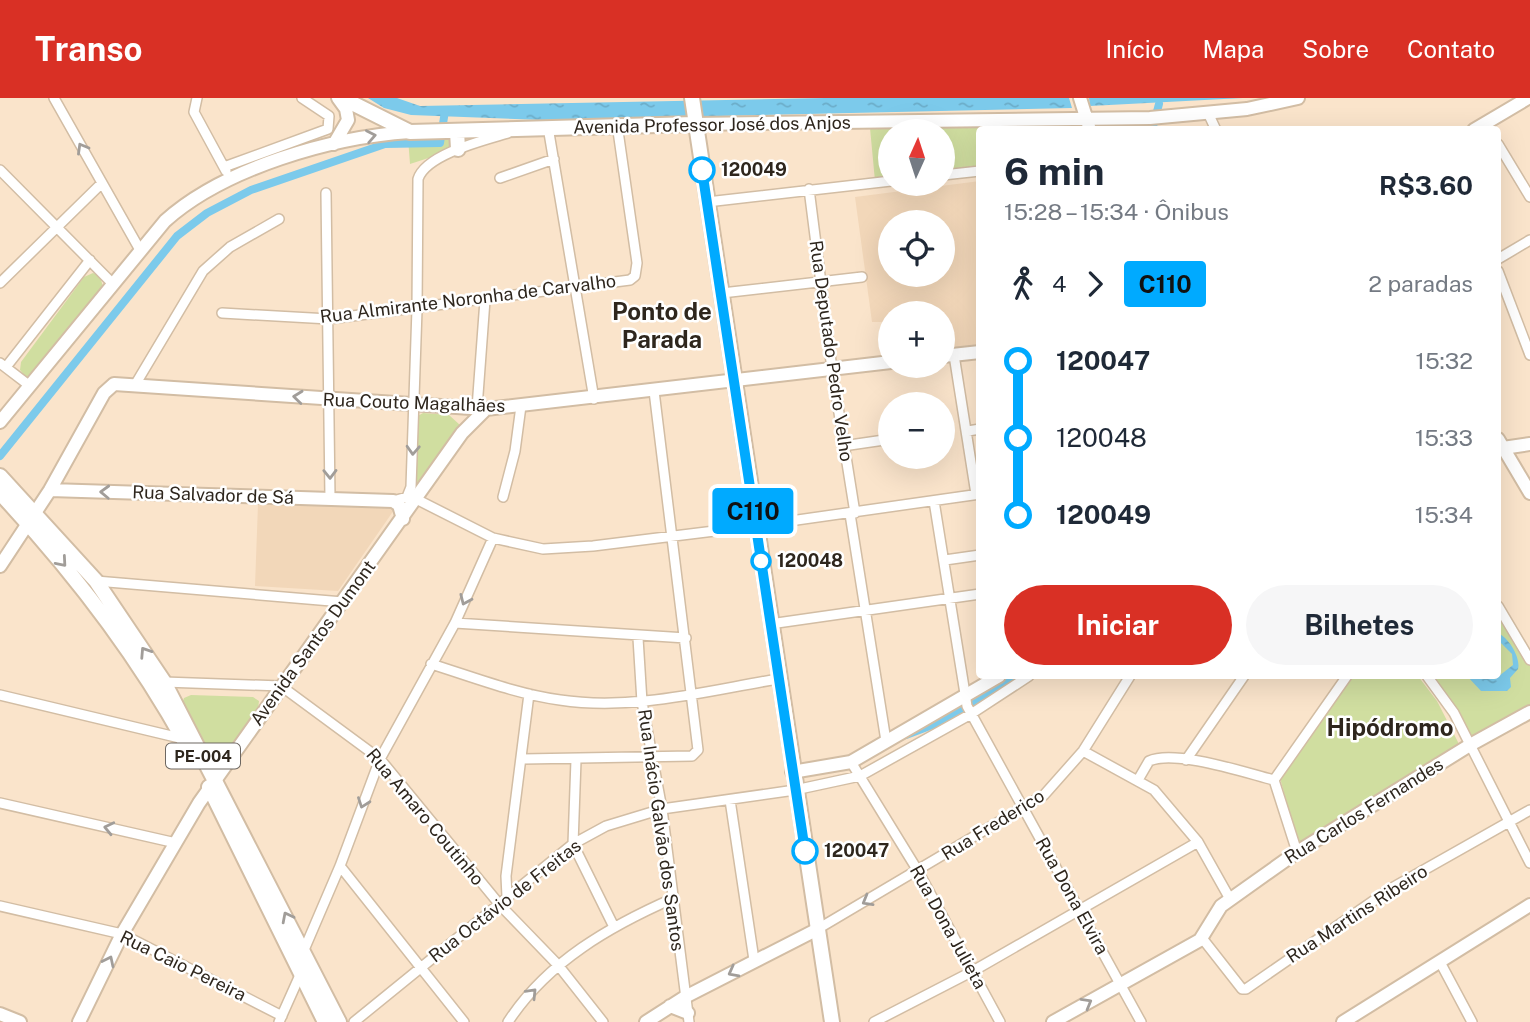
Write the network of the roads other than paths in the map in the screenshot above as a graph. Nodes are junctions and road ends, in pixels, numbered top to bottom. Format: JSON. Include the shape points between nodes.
{"nodes":[{"id":1,"x":54,"y":98,"type":"edge"},
{"id":2,"x":197,"y":98,"type":"edge"},
{"id":3,"x":302,"y":98,"type":"edge"},
{"id":4,"x":340,"y":98,"type":"edge"},
{"id":5,"x":692,"y":98,"type":"edge"},
{"id":6,"x":1298,"y":98,"type":"edge"},
{"id":7,"x":1528,"y":98,"type":"edge"},
{"id":8,"x":1081,"y":100,"type":"edge"},
{"id":9,"x":1209,"y":114,"type":"junction"},
{"id":10,"x":694,"y":121,"type":"junction"},
{"id":11,"x":617,"y":124,"type":"junction"},
{"id":12,"x":1089,"y":124,"type":"edge"},
{"id":13,"x":1214,"y":126,"type":"edge"},
{"id":14,"x":1485,"y":126,"type":"edge"},
{"id":15,"x":548,"y":127,"type":"junction"},
{"id":16,"x":519,"y":130,"type":"junction"},
{"id":17,"x":417,"y":132,"type":"junction"},
{"id":18,"x":456,"y":132,"type":"junction"},
{"id":19,"x":334,"y":144,"type":"junction"},
{"id":20,"x":458,"y":149,"type":"junction"},
{"id":21,"x":1501,"y":149,"type":"edge"},
{"id":22,"x":554,"y":159,"type":"junction"},
{"id":23,"x":0,"y":170,"type":"edge"},
{"id":24,"x":976,"y":171,"type":"edge"},
{"id":25,"x":228,"y":173,"type":"junction"},
{"id":26,"x":956,"y":174,"type":"edge"},
{"id":27,"x":500,"y":178,"type":"dead end"},
{"id":28,"x":878,"y":182,"type":"edge"},
{"id":29,"x":102,"y":183,"type":"junction"},
{"id":30,"x":808,"y":189,"type":"junction"},
{"id":31,"x":326,"y":194,"type":"dead end"},
{"id":32,"x":1530,"y":197,"type":"edge"},
{"id":33,"x":707,"y":202,"type":"junction"},
{"id":34,"x":279,"y":219,"type":"dead end"},
{"id":35,"x":58,"y":226,"type":"junction"},
{"id":36,"x":1530,"y":240,"type":"edge"},
{"id":37,"x":140,"y":250,"type":"junction"},
{"id":38,"x":1501,"y":257,"type":"edge"},
{"id":39,"x":90,"y":260,"type":"junction"},
{"id":40,"x":862,"y":277,"type":"dead end"},
{"id":41,"x":1501,"y":279,"type":"edge"},
{"id":42,"x":0,"y":282,"type":"edge"},
{"id":43,"x":820,"y":282,"type":"junction"},
{"id":44,"x":113,"y":284,"type":"junction"},
{"id":45,"x":574,"y":289,"type":"junction"},
{"id":46,"x":722,"y":293,"type":"junction"},
{"id":47,"x":485,"y":300,"type":"junction"},
{"id":48,"x":418,"y":309,"type":"junction"},
{"id":49,"x":222,"y":313,"type":"dead end"},
{"id":50,"x":329,"y":319,"type":"junction"},
{"id":51,"x":976,"y":353,"type":"edge"},
{"id":52,"x":955,"y":355,"type":"edge"},
{"id":53,"x":1530,"y":355,"type":"edge"},
{"id":54,"x":878,"y":364,"type":"edge"},
{"id":55,"x":3,"y":365,"type":"edge"},
{"id":56,"x":832,"y":369,"type":"junction"},
{"id":57,"x":955,"y":378,"type":"edge"},
{"id":58,"x":734,"y":382,"type":"junction"},
{"id":59,"x":135,"y":385,"type":"junction"},
{"id":60,"x":30,"y":386,"type":"junction"},
{"id":61,"x":654,"y":391,"type":"junction"},
{"id":62,"x":594,"y":399,"type":"junction"},
{"id":63,"x":329,"y":400,"type":"junction"},
{"id":64,"x":415,"y":403,"type":"junction"},
{"id":65,"x":449,"y":406,"type":"junction"},
{"id":66,"x":520,"y":406,"type":"junction"},
{"id":67,"x":481,"y":408,"type":"junction"},
{"id":68,"x":0,"y":422,"type":"edge"},
{"id":69,"x":976,"y":430,"type":"edge"},
{"id":70,"x":968,"y":431,"type":"junction"},
{"id":71,"x":462,"y":433,"type":"junction"},
{"id":72,"x":878,"y":441,"type":"edge"},
{"id":73,"x":1530,"y":444,"type":"edge"},
{"id":74,"x":843,"y":446,"type":"junction"},
{"id":75,"x":1501,"y":448,"type":"edge"},
{"id":76,"x":1501,"y":450,"type":"edge"},
{"id":77,"x":0,"y":477,"type":"edge"},
{"id":78,"x":976,"y":481,"type":"edge"},
{"id":79,"x":411,"y":487,"type":"junction"},
{"id":80,"x":50,"y":490,"type":"junction"},
{"id":81,"x":0,"y":493,"type":"edge"},
{"id":82,"x":1530,"y":493,"type":"edge"},
{"id":83,"x":422,"y":494,"type":"junction"},
{"id":84,"x":976,"y":494,"type":"edge"},
{"id":85,"x":503,"y":497,"type":"dead end"},
{"id":86,"x":330,"y":498,"type":"junction"},
{"id":87,"x":393,"y":501,"type":"junction"},
{"id":88,"x":934,"y":501,"type":"junction"},
{"id":89,"x":852,"y":514,"type":"junction"},
{"id":90,"x":30,"y":517,"type":"junction"},
{"id":91,"x":403,"y":519,"type":"junction"},
{"id":92,"x":755,"y":526,"type":"junction"},
{"id":93,"x":672,"y":536,"type":"junction"},
{"id":94,"x":493,"y":538,"type":"junction"},
{"id":95,"x":976,"y":556,"type":"edge"},
{"id":96,"x":945,"y":561,"type":"junction"},
{"id":97,"x":0,"y":566,"type":"edge"},
{"id":98,"x":96,"y":581,"type":"junction"},
{"id":99,"x":976,"y":595,"type":"edge"},
{"id":100,"x":949,"y":599,"type":"junction"},
{"id":101,"x":343,"y":602,"type":"junction"},
{"id":102,"x":867,"y":611,"type":"junction"},
{"id":103,"x":1501,"y":611,"type":"edge"},
{"id":104,"x":455,"y":623,"type":"junction"},
{"id":105,"x":770,"y":624,"type":"junction"},
{"id":106,"x":638,"y":638,"type":"junction"},
{"id":107,"x":686,"y":638,"type":"junction"},
{"id":108,"x":1530,"y":660,"type":"edge"},
{"id":109,"x":431,"y":664,"type":"junction"},
{"id":110,"x":778,"y":679,"type":"junction"},
{"id":111,"x":996,"y":679,"type":"edge"},
{"id":112,"x":1023,"y":679,"type":"edge"},
{"id":113,"x":1128,"y":679,"type":"edge"},
{"id":114,"x":1242,"y":679,"type":"edge"},
{"id":115,"x":1345,"y":679,"type":"edge"},
{"id":116,"x":1429,"y":679,"type":"edge"},
{"id":117,"x":164,"y":682,"type":"junction"},
{"id":118,"x":281,"y":686,"type":"junction"},
{"id":119,"x":529,"y":694,"type":"junction"},
{"id":120,"x":690,"y":694,"type":"junction"},
{"id":121,"x":0,"y":695,"type":"edge"},
{"id":122,"x":642,"y":702,"type":"junction"},
{"id":123,"x":968,"y":705,"type":"junction"},
{"id":124,"x":1530,"y":712,"type":"edge"},
{"id":125,"x":171,"y":718,"type":"junction"},
{"id":126,"x":157,"y":733,"type":"junction"},
{"id":127,"x":184,"y":739,"type":"junction"},
{"id":128,"x":886,"y":741,"type":"junction"},
{"id":129,"x":1470,"y":745,"type":"junction"},
{"id":130,"x":1083,"y":751,"type":"junction"},
{"id":131,"x":650,"y":758,"type":"junction"},
{"id":132,"x":380,"y":759,"type":"junction"},
{"id":133,"x":523,"y":759,"type":"junction"},
{"id":134,"x":576,"y":760,"type":"junction"},
{"id":135,"x":1186,"y":760,"type":"junction"},
{"id":136,"x":855,"y":769,"type":"junction"},
{"id":137,"x":792,"y":772,"type":"junction"},
{"id":138,"x":1138,"y":780,"type":"junction"},
{"id":139,"x":1274,"y":780,"type":"junction"},
{"id":140,"x":213,"y":783,"type":"junction"},
{"id":141,"x":795,"y":790,"type":"junction"},
{"id":142,"x":730,"y":800,"type":"junction"},
{"id":143,"x":0,"y":803,"type":"edge"},
{"id":144,"x":1023,"y":807,"type":"junction"},
{"id":145,"x":662,"y":809,"type":"junction"},
{"id":146,"x":1530,"y":810,"type":"edge"},
{"id":147,"x":1507,"y":822,"type":"junction"},
{"id":148,"x":1198,"y":842,"type":"junction"},
{"id":149,"x":176,"y":843,"type":"junction"},
{"id":150,"x":573,"y":845,"type":"junction"},
{"id":151,"x":1297,"y":852,"type":"junction"},
{"id":152,"x":1530,"y":863,"type":"edge"},
{"id":153,"x":340,"y":866,"type":"junction"},
{"id":154,"x":918,"y":871,"type":"junction"},
{"id":155,"x":508,"y":897,"type":"junction"},
{"id":156,"x":674,"y":898,"type":"junction"},
{"id":157,"x":1230,"y":899,"type":"junction"},
{"id":158,"x":500,"y":905,"type":"junction"},
{"id":159,"x":1530,"y":905,"type":"edge"},
{"id":160,"x":0,"y":906,"type":"edge"},
{"id":161,"x":1079,"y":910,"type":"junction"},
{"id":162,"x":614,"y":927,"type":"junction"},
{"id":163,"x":816,"y":930,"type":"junction"},
{"id":164,"x":122,"y":934,"type":"junction"},
{"id":165,"x":1202,"y":938,"type":"junction"},
{"id":166,"x":304,"y":950,"type":"junction"},
{"id":167,"x":754,"y":960,"type":"junction"},
{"id":168,"x":1440,"y":962,"type":"junction"},
{"id":169,"x":558,"y":965,"type":"junction"},
{"id":170,"x":421,"y":968,"type":"junction"},
{"id":171,"x":973,"y":971,"type":"junction"},
{"id":172,"x":300,"y":975,"type":"junction"},
{"id":173,"x":1120,"y":984,"type":"junction"},
{"id":174,"x":685,"y":998,"type":"junction"},
{"id":175,"x":670,"y":1006,"type":"junction"},
{"id":176,"x":0,"y":1014,"type":"edge"},
{"id":177,"x":689,"y":1018,"type":"edge"},
{"id":178,"x":281,"y":1019,"type":"edge"},
{"id":179,"x":20,"y":1022,"type":"edge"},
{"id":180,"x":79,"y":1022,"type":"edge"},
{"id":181,"x":326,"y":1022,"type":"edge"},
{"id":182,"x":339,"y":1022,"type":"edge"},
{"id":183,"x":354,"y":1022,"type":"edge"},
{"id":184,"x":464,"y":1022,"type":"edge"},
{"id":185,"x":508,"y":1022,"type":"edge"},
{"id":186,"x":603,"y":1022,"type":"edge"},
{"id":187,"x":646,"y":1022,"type":"edge"},
{"id":188,"x":832,"y":1022,"type":"edge"},
{"id":189,"x":874,"y":1022,"type":"edge"},
{"id":190,"x":1000,"y":1022,"type":"edge"},
{"id":191,"x":1053,"y":1022,"type":"edge"},
{"id":192,"x":1141,"y":1022,"type":"edge"},
{"id":193,"x":1343,"y":1022,"type":"edge"},
{"id":194,"x":1472,"y":1022,"type":"edge"}],
"edges":[{"from":29,"to":1,"type":"street","one_way":true},
{"from":2,"to":25,"type":"street","via":[[194,112]]},
{"from":3,"to":25,"type":"street","via":[[329,116],[328,129]]},
{"from":4,"to":17,"type":"main road","name":"Avenida Professor José dos Anjos"},
{"from":4,"to":19,"type":"street","via":[[348,120]]},
{"from":5,"to":10,"type":"main road"},
{"from":6,"to":9,"type":"street","name":"Avenida Professor José dos Anjos"},
{"from":7,"to":14,"type":"street"},
{"from":8,"to":12,"type":"street"},
{"from":9,"to":12,"type":"street","name":"Avenida Professor José dos Anjos"},
{"from":9,"to":13,"type":"street"},
{"from":10,"to":11,"type":"main road","name":"Avenida Professor José dos Anjos"},
{"from":10,"to":12,"type":"street","name":"Avenida Professor José dos Anjos"},
{"from":10,"to":33,"type":"main road"},
{"from":11,"to":15,"type":"main road","name":"Avenida Professor José dos Anjos"},
{"from":11,"to":45,"type":"street","name":"Rua Almirante Noronha de Carvalho","via":[[637,263],[635,276]]},
{"from":15,"to":16,"type":"main road","name":"Avenida Professor José dos Anjos"},
{"from":15,"to":22,"type":"street"},
{"from":16,"to":18,"type":"main road","name":"Avenida Professor José dos Anjos"},
{"from":16,"to":20,"type":"street"},
{"from":17,"to":18,"type":"main road","name":"Avenida Professor José dos Anjos"},
{"from":19,"to":17,"type":"street","one_way":true,"via":[[378,134]]},
{"from":18,"to":20,"type":"main road"},
{"from":19,"to":25,"type":"street"},
{"from":20,"to":48,"type":"street","via":[[422,170],[418,178]]},
{"from":21,"to":32,"type":"street"},
{"from":22,"to":27,"type":"street"},
{"from":22,"to":45,"type":"street"},
{"from":23,"to":35,"type":"street"},
{"from":24,"to":26,"type":"street"},
{"from":25,"to":37,"type":"street","via":[[179,208]]},
{"from":28,"to":30,"type":"street"},
{"from":29,"to":35,"type":"street"},
{"from":29,"to":37,"type":"street"},
{"from":30,"to":33,"type":"street"},
{"from":30,"to":43,"type":"street","name":"Rua Deputado Pedro Velho"},
{"from":31,"to":50,"type":"street"},
{"from":33,"to":46,"type":"main road"},
{"from":34,"to":59,"type":"street","via":[[230,247],[203,271]]},
{"from":35,"to":39,"type":"street"},
{"from":35,"to":42,"type":"street"},
{"from":36,"to":38,"type":"street"},
{"from":37,"to":44,"type":"street"},
{"from":39,"to":44,"type":"street"},
{"from":39,"to":55,"type":"street"},
{"from":40,"to":43,"type":"street"},
{"from":41,"to":53,"type":"street"},
{"from":43,"to":46,"type":"street"},
{"from":43,"to":56,"type":"street","name":"Rua Deputado Pedro Velho"},
{"from":44,"to":60,"type":"street"},
{"from":45,"to":47,"type":"street","name":"Rua Almirante Noronha de Carvalho"},
{"from":45,"to":62,"type":"street"},
{"from":46,"to":58,"type":"main road"},
{"from":47,"to":48,"type":"street","name":"Rua Almirante Noronha de Carvalho"},
{"from":47,"to":67,"type":"street"},
{"from":48,"to":50,"type":"street","name":"Rua Almirante Noronha de Carvalho"},
{"from":48,"to":64,"type":"street"},
{"from":49,"to":50,"type":"street","name":"Rua Almirante Noronha de Carvalho"},
{"from":50,"to":63,"type":"street"},
{"from":51,"to":52,"type":"street"},
{"from":54,"to":56,"type":"street","name":"Rua Couto Magalhães"},
{"from":55,"to":60,"type":"street"},
{"from":56,"to":58,"type":"street","name":"Rua Couto Magalhães"},
{"from":56,"to":74,"type":"street","name":"Rua Deputado Pedro Velho"},
{"from":57,"to":70,"type":"street"},
{"from":58,"to":61,"type":"street","name":"Rua Couto Magalhães"},
{"from":58,"to":92,"type":"main road"},
{"from":63,"to":59,"type":"street","name":"Rua Couto Magalhães","one_way":true},
{"from":59,"to":80,"type":"street","name":"Rua Couto Magalhães","via":[[114,384],[104,393]]},
{"from":60,"to":68,"type":"street"},
{"from":61,"to":62,"type":"street","name":"Rua Couto Magalhães"},
{"from":61,"to":93,"type":"street"},
{"from":62,"to":66,"type":"street","name":"Rua Couto Magalhães"},
{"from":63,"to":64,"type":"street","name":"Rua Couto Magalhães"},
{"from":63,"to":86,"type":"street","one_way":true},
{"from":64,"to":65,"type":"street","name":"Rua Couto Magalhães"},
{"from":64,"to":79,"type":"street","one_way":true},
{"from":65,"to":67,"type":"street","name":"Rua Couto Magalhães"},
{"from":65,"to":71,"type":"street","via":[[463,419]]},
{"from":66,"to":67,"type":"street","name":"Rua Couto Magalhães"},
{"from":66,"to":85,"type":"street","via":[[515,452]]},
{"from":67,"to":71,"type":"street","name":"Avenida Santos Dumont"},
{"from":69,"to":70,"type":"street"},
{"from":70,"to":78,"type":"street"},
{"from":71,"to":83,"type":"street","name":"Avenida Santos Dumont"},
{"from":72,"to":74,"type":"street"},
{"from":73,"to":75,"type":"street"},
{"from":74,"to":89,"type":"street","name":"Rua Deputado Pedro Velho"},
{"from":76,"to":82,"type":"street"},
{"from":77,"to":90,"type":"main road","number":"PE-004"},
{"from":79,"to":83,"type":"street"},
{"from":79,"to":87,"type":"street","via":[[407,497]]},
{"from":86,"to":80,"type":"street","name":"Rua Salvador de Sá","one_way":true},
{"from":80,"to":90,"type":"street"},
{"from":81,"to":90,"type":"main road","number":"PE-004"},
{"from":83,"to":91,"type":"street","name":"Avenida Santos Dumont"},
{"from":83,"to":94,"type":"street"},
{"from":84,"to":88,"type":"street"},
{"from":86,"to":87,"type":"street","name":"Rua Salvador de Sá"},
{"from":87,"to":91,"type":"street"},
{"from":88,"to":89,"type":"street"},
{"from":88,"to":96,"type":"street"},
{"from":89,"to":92,"type":"street"},
{"from":89,"to":102,"type":"street","name":"Rua Deputado Pedro Velho"},
{"from":90,"to":97,"type":"street"},
{"from":90,"to":98,"type":"main road","number":"PE-004"},
{"from":90,"to":125,"type":"main road","number":"PE-004","one_way":true,"via":[[94,599]]},
{"from":91,"to":101,"type":"street","name":"Avenida Santos Dumont"},
{"from":92,"to":93,"type":"street"},
{"from":92,"to":105,"type":"main road"},
{"from":93,"to":94,"type":"street","via":[[543,549]]},
{"from":93,"to":107,"type":"street"},
{"from":94,"to":104,"type":"street","one_way":true},
{"from":95,"to":96,"type":"street"},
{"from":96,"to":100,"type":"street"},
{"from":98,"to":101,"type":"street"},
{"from":117,"to":98,"type":"main road","number":"PE-004","one_way":true},
{"from":99,"to":100,"type":"street"},
{"from":100,"to":102,"type":"street"},
{"from":100,"to":123,"type":"street"},
{"from":101,"to":118,"type":"street","name":"Avenida Santos Dumont"},
{"from":102,"to":105,"type":"street"},
{"from":102,"to":128,"type":"street","name":"Rua Deputado Pedro Velho"},
{"from":103,"to":108,"type":"street"},
{"from":104,"to":106,"type":"street"},
{"from":104,"to":109,"type":"street"},
{"from":105,"to":110,"type":"main road"},
{"from":106,"to":107,"type":"street"},
{"from":106,"to":122,"type":"street","name":"Rua Inácio Galvão dos Santos"},
{"from":107,"to":120,"type":"street"},
{"from":109,"to":119,"type":"street"},
{"from":109,"to":132,"type":"street"},
{"from":110,"to":120,"type":"street"},
{"from":110,"to":137,"type":"main road"},
{"from":111,"to":123,"type":"street"},
{"from":112,"to":123,"type":"street","name":"Rua Octávio de Freitas"},
{"from":113,"to":130,"type":"street","name":"Rua Frederico"},
{"from":114,"to":135,"type":"street"},
{"from":115,"to":139,"type":"street"},
{"from":116,"to":129,"type":"street"},
{"from":117,"to":118,"type":"street"},
{"from":117,"to":140,"type":"main road","number":"PE-004"},
{"from":118,"to":132,"type":"street","name":"Rua Amaro Coutinho"},
{"from":118,"to":140,"type":"street","name":"Avenida Santos Dumont"},
{"from":119,"to":122,"type":"street","via":[[581,702]]},
{"from":119,"to":133,"type":"street"},
{"from":120,"to":122,"type":"street"},
{"from":120,"to":131,"type":"street","via":[[698,744],[695,755]]},
{"from":121,"to":126,"type":"street"},
{"from":122,"to":131,"type":"street","name":"Rua Inácio Galvão dos Santos"},
{"from":123,"to":128,"type":"street"},
{"from":123,"to":136,"type":"street","name":"Rua Octávio de Freitas"},
{"from":123,"to":144,"type":"street","name":"Rua Dona Elvira"},
{"from":124,"to":129,"type":"street","name":"Rua Carlos Fernandes"},
{"from":125,"to":126,"type":"street","via":[[166,729]]},
{"from":125,"to":127,"type":"main road","number":"PE-004"},
{"from":126,"to":127,"type":"street"},
{"from":127,"to":140,"type":"main road","number":"PE-004"},
{"from":128,"to":136,"type":"street"},
{"from":129,"to":147,"type":"street"},
{"from":129,"to":151,"type":"street","name":"Rua Carlos Fernandes"},
{"from":130,"to":138,"type":"street"},
{"from":130,"to":144,"type":"street","name":"Rua Frederico","via":[[1054,786]]},
{"from":131,"to":134,"type":"street"},
{"from":131,"to":145,"type":"street","name":"Rua Inácio Galvão dos Santos"},
{"from":132,"to":153,"type":"street","one_way":true},
{"from":132,"to":158,"type":"street","name":"Rua Amaro Coutinho"},
{"from":133,"to":134,"type":"street"},
{"from":133,"to":155,"type":"street","via":[[506,876]]},
{"from":134,"to":150,"type":"street"},
{"from":135,"to":138,"type":"street","via":[[1152,759]]},
{"from":135,"to":139,"type":"street"},
{"from":136,"to":137,"type":"street"},
{"from":136,"to":141,"type":"street","name":"Rua Octávio de Freitas"},
{"from":136,"to":154,"type":"street","name":"Rua Dona Julieta"},
{"from":137,"to":141,"type":"main road"},
{"from":138,"to":148,"type":"street","via":[[1154,790]]},
{"from":139,"to":151,"type":"street"},
{"from":140,"to":149,"type":"street","name":"Avenida Santos Dumont"},
{"from":166,"to":140,"type":"main road","number":"PE-004","one_way":true},
{"from":140,"to":172,"type":"main road","number":"PE-004"},
{"from":141,"to":142,"type":"street","name":"Rua Octávio de Freitas"},
{"from":141,"to":163,"type":"main road"},
{"from":142,"to":145,"type":"street","name":"Rua Octávio de Freitas"},
{"from":142,"to":167,"type":"street"},
{"from":149,"to":143,"type":"street","one_way":true},
{"from":144,"to":154,"type":"street","name":"Rua Frederico"},
{"from":144,"to":161,"type":"street","name":"Rua Dona Elvira"},
{"from":145,"to":150,"type":"street","name":"Rua Octávio de Freitas","via":[[606,826]]},
{"from":145,"to":156,"type":"street","name":"Rua Inácio Galvão dos Santos"},
{"from":146,"to":147,"type":"street","name":"Rua Martins Ribeiro"},
{"from":147,"to":152,"type":"street"},
{"from":147,"to":165,"type":"street","name":"Rua Martins Ribeiro","via":[[1392,888],[1246,989]]},
{"from":148,"to":157,"type":"street"},
{"from":148,"to":161,"type":"street"},
{"from":149,"to":164,"type":"street","name":"Avenida Santos Dumont"},
{"from":150,"to":155,"type":"street","name":"Rua Octávio de Freitas"},
{"from":150,"to":162,"type":"street"},
{"from":151,"to":157,"type":"street","name":"Rua Carlos Fernandes"},
{"from":153,"to":166,"type":"street"},
{"from":153,"to":170,"type":"street"},
{"from":154,"to":163,"type":"street","name":"Rua Frederico","one_way":true},
{"from":154,"to":171,"type":"street","name":"Rua Dona Julieta"},
{"from":155,"to":158,"type":"street","name":"Rua Octávio de Freitas"},
{"from":156,"to":162,"type":"street"},
{"from":156,"to":174,"type":"street","name":"Rua Inácio Galvão dos Santos"},
{"from":157,"to":165,"type":"street","name":"Rua Carlos Fernandes"},
{"from":158,"to":169,"type":"street","name":"Rua Amaro Coutinho"},
{"from":158,"to":170,"type":"street","name":"Rua Octávio de Freitas"},
{"from":159,"to":168,"type":"street"},
{"from":160,"to":164,"type":"street","name":"Rua Caio Pereira"},
{"from":161,"to":171,"type":"street"},
{"from":161,"to":173,"type":"street","name":"Rua Dona Elvira"},
{"from":162,"to":169,"type":"street"},
{"from":163,"to":167,"type":"street"},
{"from":163,"to":188,"type":"main road"},
{"from":164,"to":178,"type":"street","name":"Rua Caio Pereira"},
{"from":180,"to":164,"type":"street","name":"Avenida Santos Dumont","one_way":true},
{"from":165,"to":173,"type":"street"},
{"from":166,"to":182,"type":"main road","number":"PE-004"},
{"from":167,"to":174,"type":"street","one_way":true},
{"from":168,"to":193,"type":"street"},
{"from":168,"to":194,"type":"street"},
{"from":185,"to":169,"type":"street","one_way":true},
{"from":169,"to":186,"type":"street","name":"Rua Amaro Coutinho"},
{"from":170,"to":183,"type":"street","name":"Rua Octávio de Freitas"},
{"from":170,"to":184,"type":"street"},
{"from":171,"to":189,"type":"street"},
{"from":171,"to":190,"type":"street","name":"Rua Dona Julieta"},
{"from":172,"to":178,"type":"street"},
{"from":172,"to":181,"type":"main road","number":"PE-004"},
{"from":191,"to":173,"type":"street","one_way":true},
{"from":173,"to":192,"type":"street","name":"Rua Dona Elvira"},
{"from":174,"to":175,"type":"street"},
{"from":174,"to":177,"type":"street","name":"Rua Inácio Galvão dos Santos"},
{"from":175,"to":177,"type":"street"},
{"from":175,"to":187,"type":"street"},
{"from":176,"to":179,"type":"street"}]}
